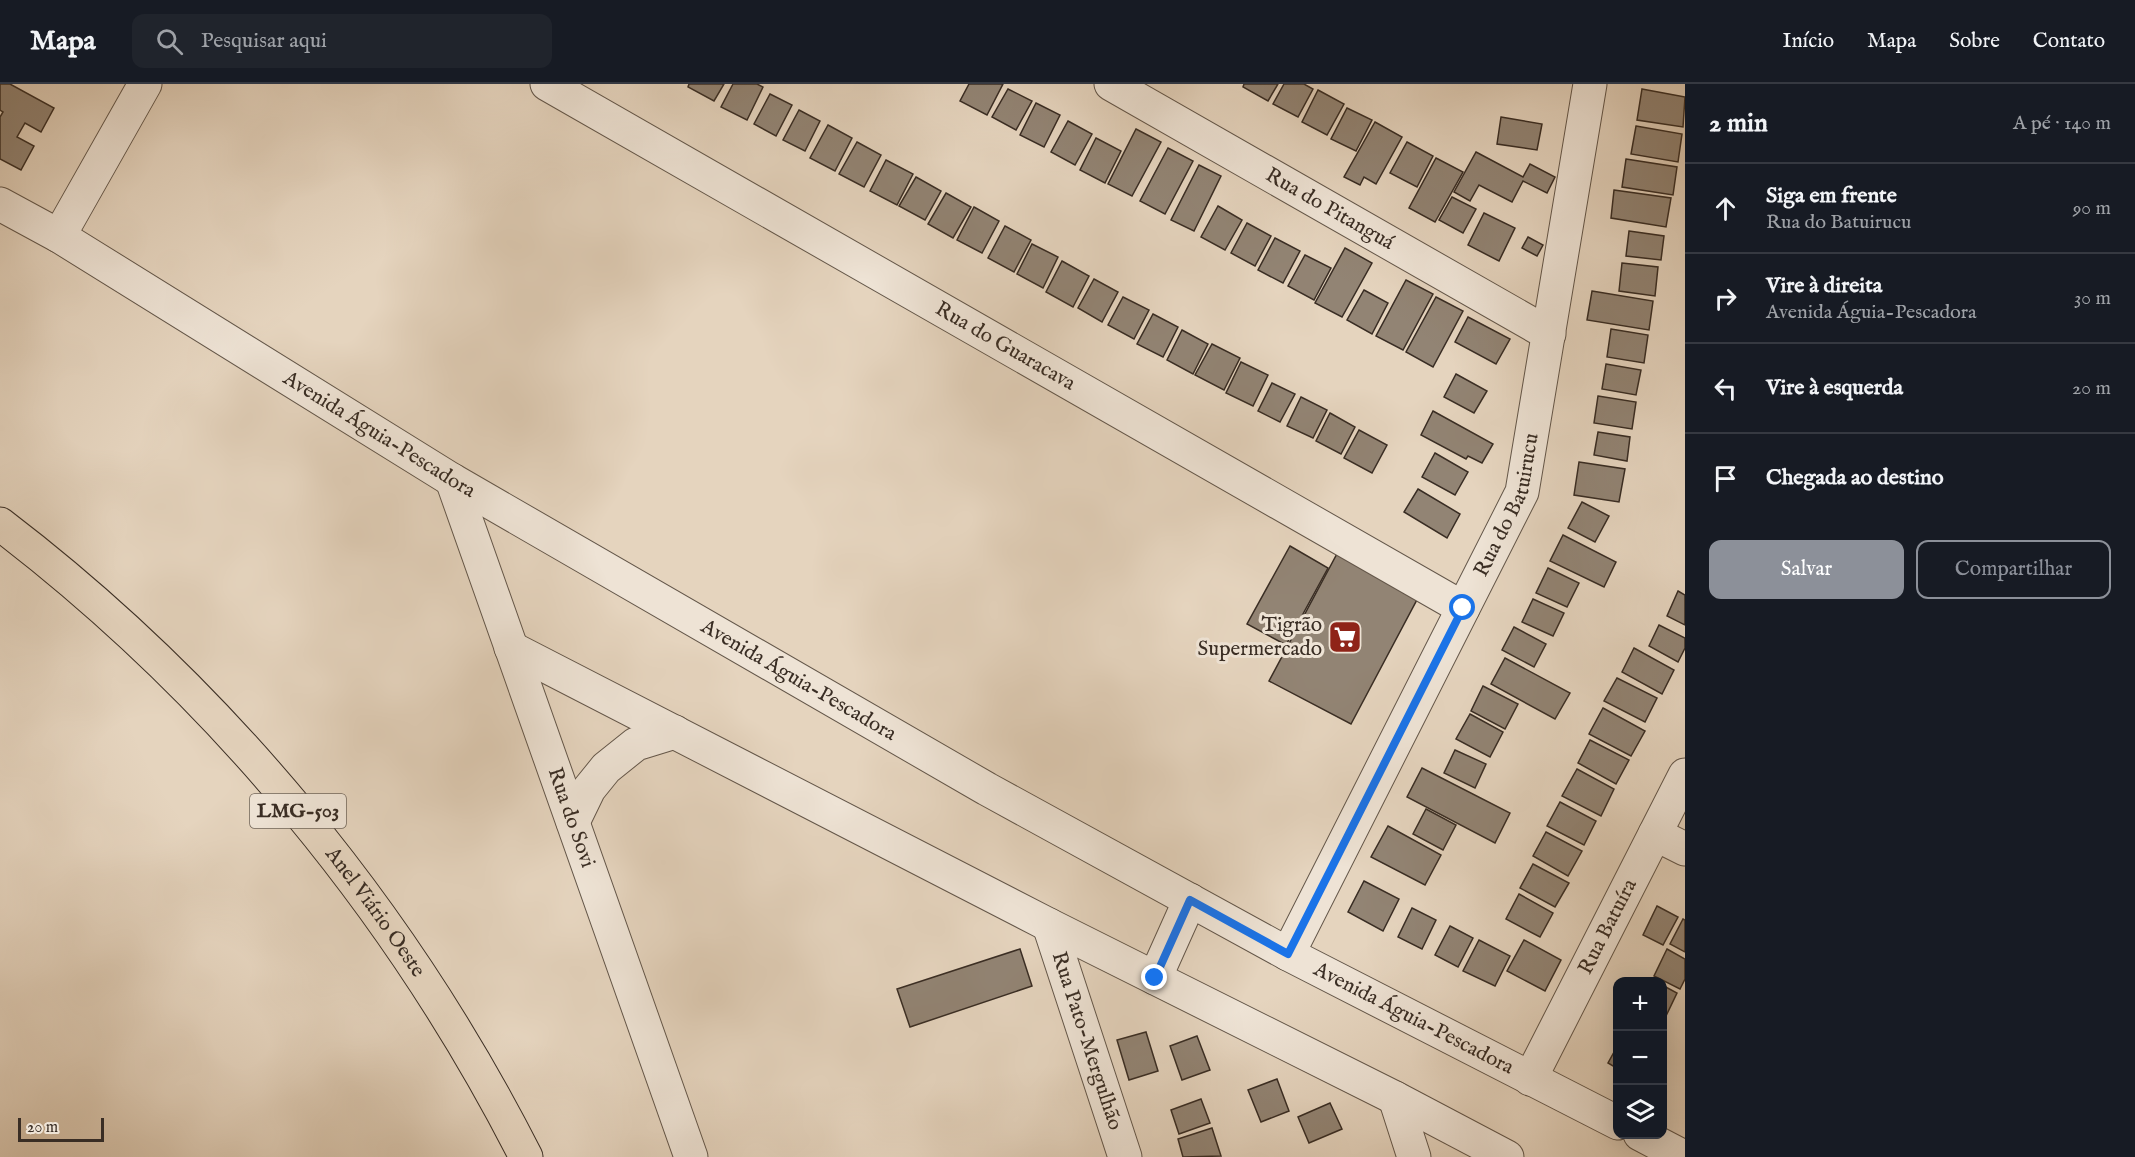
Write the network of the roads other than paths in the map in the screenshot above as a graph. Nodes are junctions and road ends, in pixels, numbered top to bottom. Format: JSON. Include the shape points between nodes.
{"nodes":[{"id":1,"x":145,"y":84,"type":"edge"},
{"id":2,"x":547,"y":84,"type":"edge"},
{"id":3,"x":1111,"y":84,"type":"edge"},
{"id":4,"x":1590,"y":84,"type":"edge"},
{"id":5,"x":0,"y":204,"type":"edge"},
{"id":6,"x":59,"y":236,"type":"junction"},
{"id":7,"x":1549,"y":333,"type":"junction"},
{"id":8,"x":452,"y":480,"type":"junction"},
{"id":9,"x":0,"y":524,"type":"edge"},
{"id":10,"x":1463,"y":608,"type":"junction"},
{"id":11,"x":511,"y":648,"type":"junction"},
{"id":12,"x":675,"y":732,"type":"junction"},
{"id":13,"x":1685,"y":775,"type":"edge"},
{"id":14,"x":573,"y":822,"type":"junction"},
{"id":15,"x":1655,"y":834,"type":"junction"},
{"id":16,"x":1685,"y":849,"type":"edge"},
{"id":17,"x":1190,"y":900,"type":"junction"},
{"id":18,"x":1049,"y":925,"type":"junction"},
{"id":19,"x":1288,"y":954,"type":"junction"},
{"id":20,"x":1155,"y":978,"type":"junction"},
{"id":21,"x":1530,"y":1078,"type":"junction"},
{"id":22,"x":1395,"y":1098,"type":"junction"},
{"id":23,"x":1613,"y":1121,"type":"edge"},
{"id":24,"x":1650,"y":1139,"type":"edge"},
{"id":25,"x":526,"y":1157,"type":"edge"},
{"id":26,"x":691,"y":1157,"type":"edge"},
{"id":27,"x":1125,"y":1157,"type":"edge"},
{"id":28,"x":1414,"y":1157,"type":"edge"},
{"id":29,"x":1507,"y":1157,"type":"edge"},
{"id":30,"x":1684,"y":1157,"type":"edge"}],
"edges":[{"from":1,"to":6,"type":"street"},
{"from":2,"to":10,"type":"street","name":"Rua do Guaracava"},
{"from":3,"to":7,"type":"street","name":"Rua do Pitanguá"},
{"from":4,"to":7,"type":"street","name":"Rua do Batuirucu"},
{"from":5,"to":6,"type":"street","name":"Avenida Águia-Pescadora"},
{"from":6,"to":8,"type":"street","name":"Avenida Águia-Pescadora"},
{"from":7,"to":10,"type":"street","name":"Rua do Batuirucu","via":[[1522,492]]},
{"from":8,"to":11,"type":"street","name":"Rua do Sovi"},
{"from":8,"to":17,"type":"street","name":"Avenida Águia-Pescadora","via":[[987,789]]},
{"from":9,"to":25,"type":"main road","name":"Anel Viário Oeste","number":"LMG-503","via":[[108,614],[189,690],[332,852],[453,1027]]},
{"from":10,"to":19,"type":"street","name":"Rua do Batuirucu"},
{"from":11,"to":12,"type":"street"},
{"from":11,"to":14,"type":"street","name":"Rua do Sovi"},
{"from":12,"to":14,"type":"street","via":[[636,744],[606,768],[589,789]]},
{"from":12,"to":18,"type":"street"},
{"from":13,"to":15,"type":"street","name":"Rua Batuíra"},
{"from":14,"to":26,"type":"street","name":"Rua do Sovi"},
{"from":15,"to":16,"type":"street"},
{"from":15,"to":21,"type":"street","name":"Rua Batuíra"},
{"from":17,"to":19,"type":"street","name":"Avenida Águia-Pescadora"},
{"from":17,"to":20,"type":"street"},
{"from":18,"to":20,"type":"street"},
{"from":18,"to":27,"type":"street","name":"Rua Pato-Mergulhão"},
{"from":19,"to":21,"type":"street","name":"Avenida Águia-Pescadora"},
{"from":20,"to":22,"type":"street"},
{"from":21,"to":23,"type":"street","name":"Avenida Águia-Pescadora"},
{"from":22,"to":28,"type":"street"},
{"from":22,"to":29,"type":"street"},
{"from":24,"to":30,"type":"street"}]}
